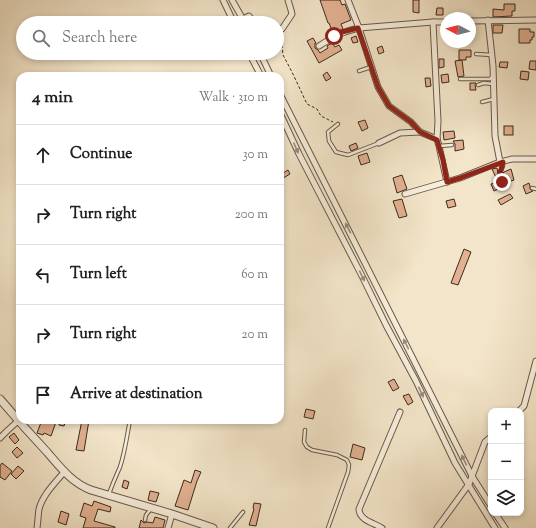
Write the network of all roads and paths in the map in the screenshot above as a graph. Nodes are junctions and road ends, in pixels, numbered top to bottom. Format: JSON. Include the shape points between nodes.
{"nodes":[{"id":1,"x":223,"y":0,"type":"edge"},
{"id":2,"x":232,"y":0,"type":"edge"},
{"id":3,"x":288,"y":0,"type":"edge"},
{"id":4,"x":348,"y":0,"type":"edge"},
{"id":5,"x":231,"y":16,"type":"edge"},
{"id":6,"x":241,"y":16,"type":"edge"},
{"id":7,"x":488,"y":20,"type":"junction"},
{"id":8,"x":536,"y":20,"type":"edge"},
{"id":9,"x":476,"y":21,"type":"edge"},
{"id":10,"x":433,"y":22,"type":"junction"},
{"id":11,"x":440,"y":22,"type":"edge"},
{"id":12,"x":284,"y":23,"type":"edge"},
{"id":13,"x":358,"y":28,"type":"junction"},
{"id":14,"x":318,"y":46,"type":"dead end"},
{"id":15,"x":476,"y":54,"type":"dead end"},
{"id":16,"x":492,"y":55,"type":"junction"},
{"id":17,"x":284,"y":57,"type":"edge"},
{"id":18,"x":253,"y":60,"type":"edge"},
{"id":19,"x":263,"y":60,"type":"edge"},
{"id":20,"x":371,"y":67,"type":"junction"},
{"id":21,"x":360,"y":71,"type":"dead end"},
{"id":22,"x":259,"y":72,"type":"edge"},
{"id":23,"x":269,"y":72,"type":"edge"},
{"id":24,"x":494,"y":76,"type":"junction"},
{"id":25,"x":460,"y":79,"type":"dead end"},
{"id":26,"x":478,"y":84,"type":"dead end"},
{"id":27,"x":494,"y":84,"type":"junction"},
{"id":28,"x":494,"y":98,"type":"junction"},
{"id":29,"x":284,"y":102,"type":"edge"},
{"id":30,"x":482,"y":102,"type":"dead end"},
{"id":31,"x":284,"y":121,"type":"edge"},
{"id":32,"x":338,"y":124,"type":"joint"},
{"id":33,"x":420,"y":132,"type":"junction"},
{"id":34,"x":437,"y":140,"type":"junction"},
{"id":35,"x":379,"y":143,"type":"joint"},
{"id":36,"x":452,"y":145,"type":"dead end"},
{"id":37,"x":439,"y":146,"type":"junction"},
{"id":38,"x":536,"y":159,"type":"edge"},
{"id":39,"x":502,"y":162,"type":"junction"},
{"id":40,"x":447,"y":182,"type":"junction"},
{"id":41,"x":502,"y":182,"type":"dead end"},
{"id":42,"x":532,"y":188,"type":"dead end"},
{"id":43,"x":536,"y":189,"type":"edge"},
{"id":44,"x":405,"y":194,"type":"dead end"},
{"id":45,"x":536,"y":361,"type":"edge"},
{"id":46,"x":0,"y":399,"type":"edge"},
{"id":47,"x":522,"y":408,"type":"edge"},
{"id":48,"x":400,"y":412,"type":"dead end"},
{"id":49,"x":16,"y":419,"type":"edge"},
{"id":50,"x":16,"y":423,"type":"edge"},
{"id":51,"x":21,"y":424,"type":"edge"},
{"id":52,"x":129,"y":424,"type":"edge"},
{"id":53,"x":305,"y":430,"type":"dead end"},
{"id":54,"x":1,"y":435,"type":"edge"},
{"id":55,"x":488,"y":440,"type":"edge"},
{"id":56,"x":65,"y":471,"type":"junction"},
{"id":57,"x":472,"y":476,"type":"junction"},
{"id":58,"x":469,"y":484,"type":"junction"},
{"id":59,"x":109,"y":496,"type":"junction"},
{"id":60,"x":488,"y":501,"type":"edge"},
{"id":61,"x":152,"y":508,"type":"junction"},
{"id":62,"x":243,"y":512,"type":"dead end"},
{"id":63,"x":172,"y":514,"type":"junction"},
{"id":64,"x":497,"y":516,"type":"edge"},
{"id":65,"x":145,"y":520,"type":"dead end"},
{"id":66,"x":37,"y":528,"type":"edge"},
{"id":67,"x":168,"y":528,"type":"edge"},
{"id":68,"x":213,"y":528,"type":"edge"},
{"id":69,"x":230,"y":528,"type":"edge"},
{"id":70,"x":328,"y":528,"type":"edge"},
{"id":71,"x":382,"y":528,"type":"edge"},
{"id":72,"x":437,"y":528,"type":"edge"},
{"id":73,"x":495,"y":528,"type":"edge"},
{"id":74,"x":505,"y":528,"type":"edge"}],
"edges":[{"from":1,"to":5,"type":"street"},
{"from":2,"to":6,"type":"street"},
{"from":3,"to":12,"type":"street","via":[[292,14]]},
{"from":4,"to":13,"type":"street"},
{"from":7,"to":8,"type":"street"},
{"from":7,"to":9,"type":"street"},
{"from":7,"to":16,"type":"street"},
{"from":10,"to":11,"type":"street"},
{"from":10,"to":13,"type":"street"},
{"from":10,"to":34,"type":"street"},
{"from":13,"to":14,"type":"street","via":[[338,34]]},
{"from":13,"to":20,"type":"street"},
{"from":15,"to":16,"type":"lane"},
{"from":16,"to":24,"type":"street"},
{"from":17,"to":32,"type":"path","via":[[307,104],[316,108],[321,116]]},
{"from":18,"to":22,"type":"street"},
{"from":19,"to":23,"type":"street"},
{"from":20,"to":21,"type":"lane"},
{"from":20,"to":33,"type":"street","via":[[378,87],[389,106]]},
{"from":24,"to":25,"type":"lane","via":[[487,80]]},
{"from":24,"to":27,"type":"street"},
{"from":26,"to":27,"type":"lane"},
{"from":27,"to":28,"type":"street"},
{"from":28,"to":30,"type":"lane"},
{"from":28,"to":39,"type":"street","via":[[495,136]]},
{"from":57,"to":29,"type":"street","one_way":true},
{"from":31,"to":58,"type":"street","one_way":true,"via":[[455,463]]},
{"from":32,"to":35,"type":"lane","via":[[328,132],[329,141],[336,152],[348,155]]},
{"from":33,"to":34,"type":"street"},
{"from":33,"to":35,"type":"street","via":[[400,133]]},
{"from":34,"to":37,"type":"street"},
{"from":36,"to":37,"type":"lane"},
{"from":37,"to":40,"type":"street"},
{"from":38,"to":39,"type":"street","via":[[512,159]]},
{"from":39,"to":40,"type":"street"},
{"from":39,"to":41,"type":"lane"},
{"from":40,"to":44,"type":"street"},
{"from":42,"to":43,"type":"lane"},
{"from":45,"to":47,"type":"street"},
{"from":46,"to":49,"type":"street"},
{"from":48,"to":71,"type":"street","via":[[359,508],[361,516]]},
{"from":50,"to":54,"type":"street"},
{"from":51,"to":56,"type":"street"},
{"from":52,"to":59,"type":"lane","via":[[120,468]]},
{"from":53,"to":70,"type":"lane","via":[[304,442],[307,447],[337,455],[347,460],[349,465]]},
{"from":55,"to":57,"type":"street"},
{"from":56,"to":59,"type":"street","via":[[82,487]]},
{"from":56,"to":66,"type":"street","via":[[42,501]]},
{"from":57,"to":58,"type":"street"},
{"from":57,"to":60,"type":"street"},
{"from":58,"to":72,"type":"street"},
{"from":58,"to":73,"type":"street"},
{"from":59,"to":61,"type":"street"},
{"from":61,"to":63,"type":"street"},
{"from":61,"to":65,"type":"lane"},
{"from":62,"to":69,"type":"lane"},
{"from":63,"to":67,"type":"street"},
{"from":63,"to":68,"type":"street"},
{"from":64,"to":74,"type":"street"}]}
